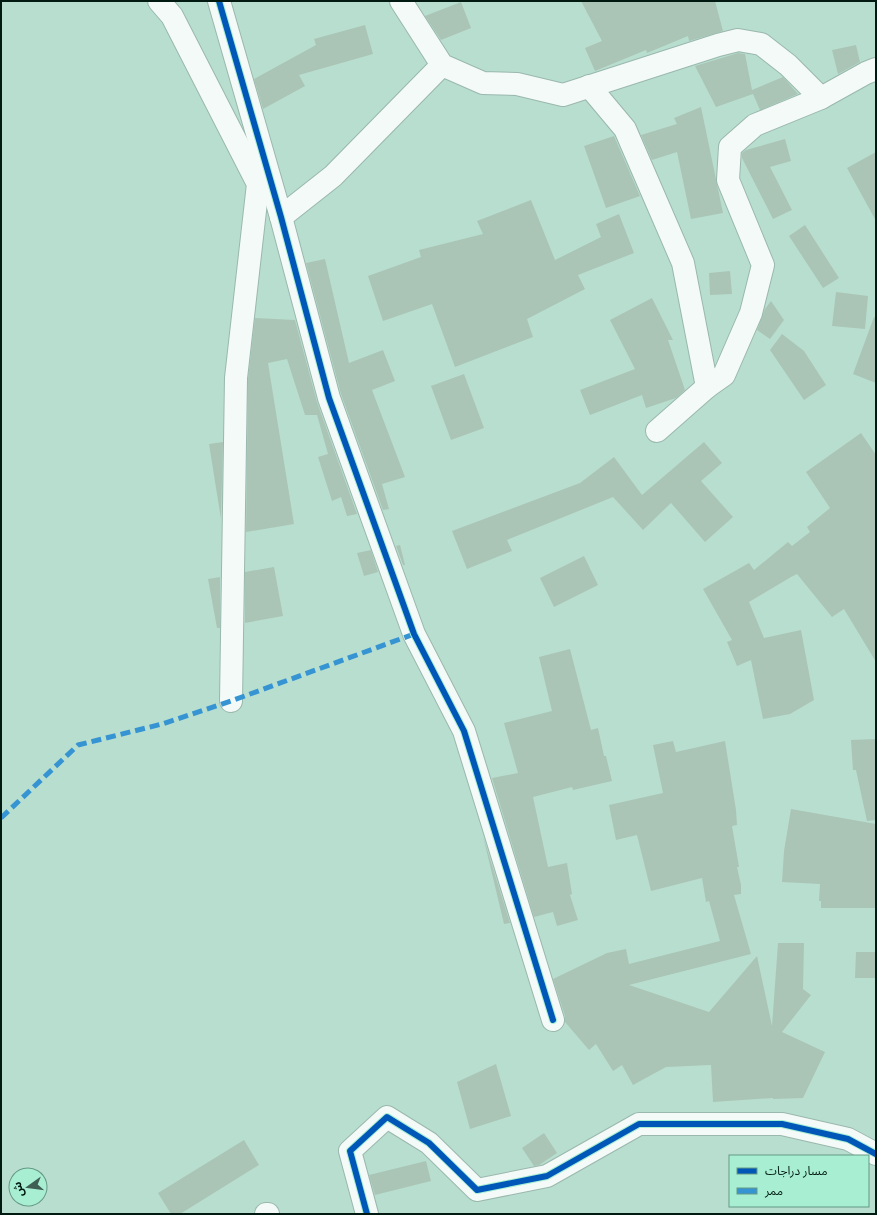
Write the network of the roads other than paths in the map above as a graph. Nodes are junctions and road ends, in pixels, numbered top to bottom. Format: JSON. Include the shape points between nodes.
{"nodes":[{"id":1,"x":159,"y":1,"type":"edge"},
{"id":2,"x":219,"y":1,"type":"edge"},
{"id":3,"x":401,"y":1,"type":"edge"},
{"id":4,"x":442,"y":65,"type":"junction"},
{"id":5,"x":876,"y":69,"type":"edge"},
{"id":6,"x":589,"y":86,"type":"junction"},
{"id":7,"x":821,"y":98,"type":"junction"},
{"id":8,"x":281,"y":216,"type":"junction"},
{"id":9,"x":706,"y":387,"type":"junction"},
{"id":10,"x":657,"y":431,"type":"dead end"},
{"id":11,"x":231,"y":701,"type":"dead end"},
{"id":12,"x":553,"y":1020,"type":"dead end"},
{"id":13,"x":876,"y":1154,"type":"edge"},
{"id":14,"x":367,"y":1214,"type":"edge"}],
"edges":[{"from":1,"to":11,"type":"street","via":[[172,16],[258,184],[236,378]]},
{"from":2,"to":8,"type":"street"},
{"from":3,"to":4,"type":"street"},
{"from":4,"to":6,"type":"street","via":[[484,83],[517,84],[563,94]]},
{"from":4,"to":8,"type":"street","via":[[334,176]]},
{"from":5,"to":7,"type":"street"},
{"from":6,"to":7,"type":"street","via":[[738,40],[761,44]]},
{"from":6,"to":9,"type":"street","via":[[625,129],[683,263]]},
{"from":7,"to":9,"type":"street","via":[[755,125],[730,147],[728,180],[763,265],[751,313],[724,375]]},
{"from":8,"to":12,"type":"street","via":[[329,398],[414,634],[464,731]]},
{"from":9,"to":10,"type":"street"},
{"from":13,"to":14,"type":"street","via":[[848,1139],[782,1124],[639,1124],[547,1176],[477,1190],[429,1143],[387,1117],[350,1151]]}]}
